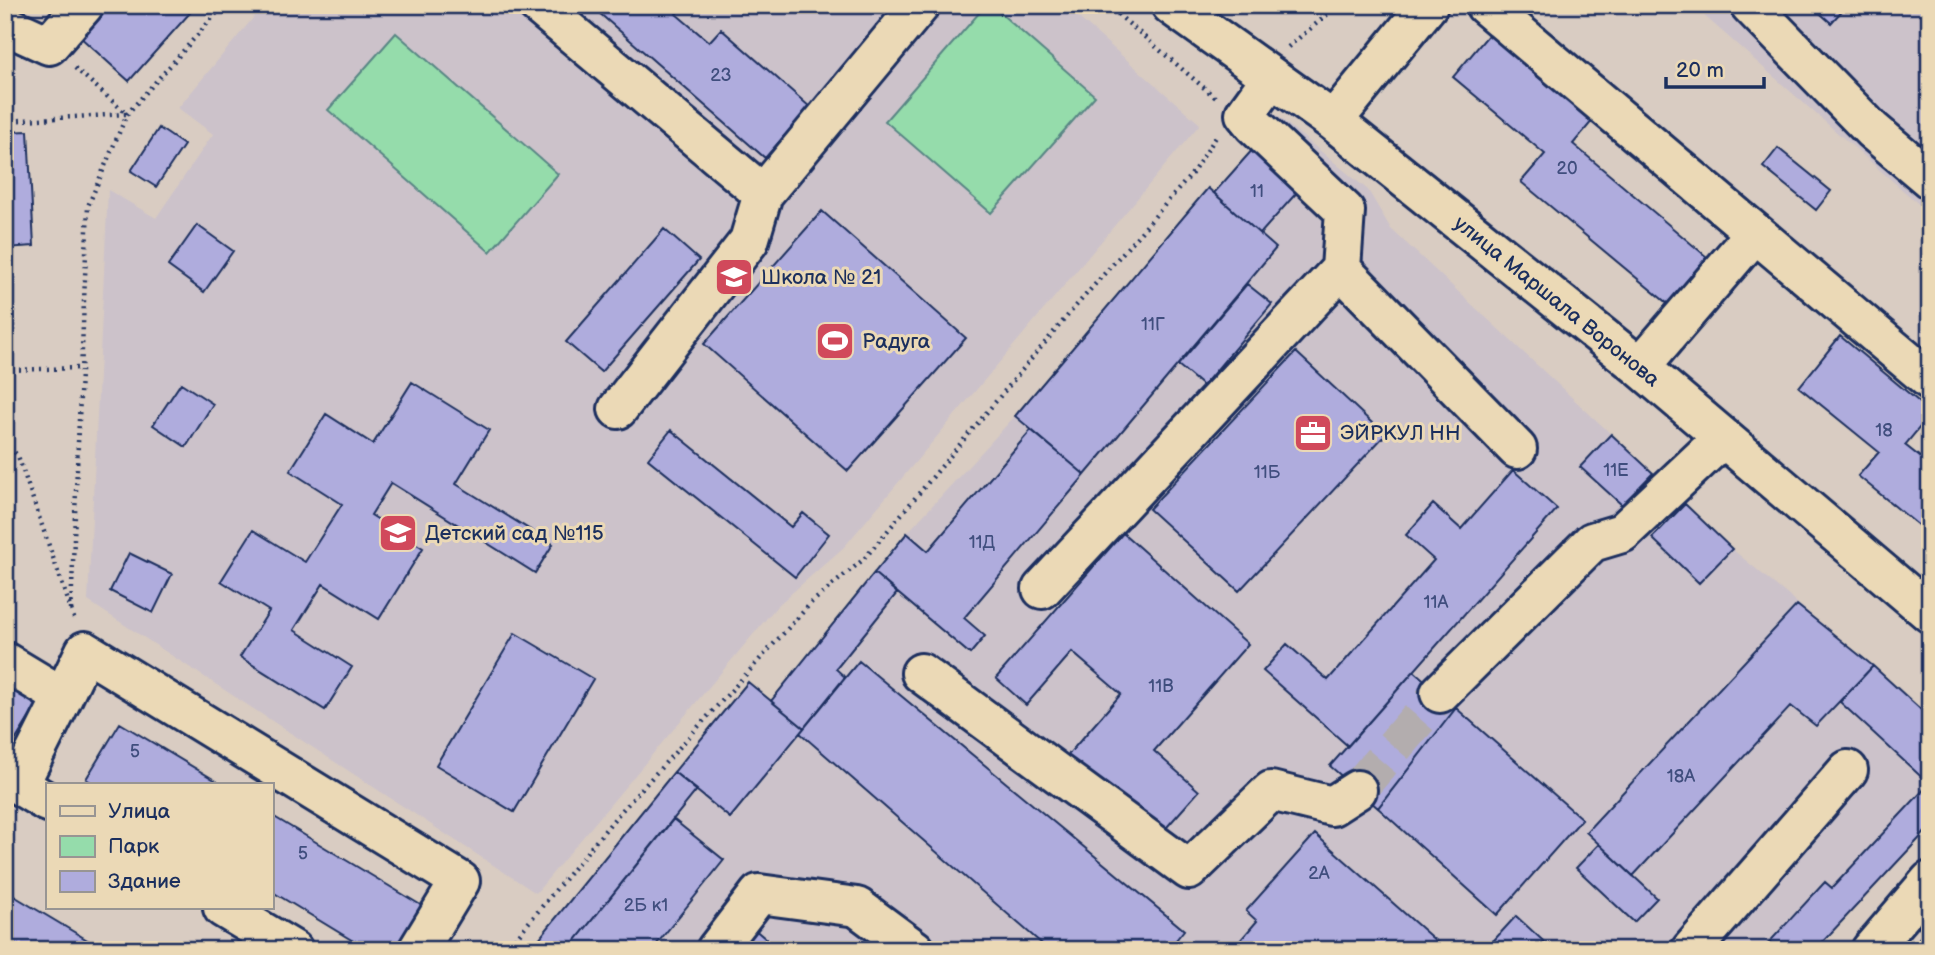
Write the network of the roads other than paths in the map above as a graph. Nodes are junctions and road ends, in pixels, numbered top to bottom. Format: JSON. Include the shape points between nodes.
{"nodes":[{"id":1,"x":84,"y":5,"type":"edge"},
{"id":2,"x":538,"y":5,"type":"edge"},
{"id":3,"x":920,"y":5,"type":"edge"},
{"id":4,"x":1171,"y":5,"type":"edge"},
{"id":5,"x":1428,"y":5,"type":"edge"},
{"id":6,"x":1485,"y":5,"type":"edge"},
{"id":7,"x":1750,"y":5,"type":"edge"},
{"id":8,"x":5,"y":24,"type":"edge"},
{"id":9,"x":1265,"y":74,"type":"junction"},
{"id":10,"x":1333,"y":121,"type":"junction"},
{"id":11,"x":1930,"y":179,"type":"edge"},
{"id":12,"x":763,"y":194,"type":"junction"},
{"id":13,"x":1755,"y":233,"type":"junction"},
{"id":14,"x":1341,"y":269,"type":"junction"},
{"id":15,"x":1640,"y":367,"type":"junction"},
{"id":16,"x":1930,"y":380,"type":"edge"},
{"id":17,"x":618,"y":409,"type":"dead end"},
{"id":18,"x":1723,"y":438,"type":"junction"},
{"id":19,"x":1517,"y":449,"type":"dead end"},
{"id":20,"x":1042,"y":589,"type":"dead end"},
{"id":21,"x":1930,"y":613,"type":"edge"},
{"id":22,"x":5,"y":662,"type":"edge"},
{"id":23,"x":921,"y":673,"type":"dead end"},
{"id":24,"x":1440,"y":693,"type":"tunnel mouth"},
{"id":25,"x":63,"y":697,"type":"junction"},
{"id":26,"x":1848,"y":770,"type":"dead end"},
{"id":27,"x":1357,"y":790,"type":"tunnel mouth"},
{"id":28,"x":24,"y":799,"type":"edge"},
{"id":29,"x":1930,"y":881,"type":"edge"},
{"id":30,"x":225,"y":909,"type":"edge"},
{"id":31,"x":293,"y":950,"type":"edge"},
{"id":32,"x":418,"y":950,"type":"edge"},
{"id":33,"x":716,"y":950,"type":"edge"},
{"id":34,"x":915,"y":950,"type":"edge"},
{"id":35,"x":1691,"y":950,"type":"edge"},
{"id":36,"x":1871,"y":950,"type":"edge"}],
"edges":[{"from":1,"to":8,"type":"street","via":[[49,45]]},
{"from":2,"to":12,"type":"street"},
{"from":3,"to":12,"type":"street"},
{"from":4,"to":9,"type":"street","name":"улица Маршала Воронова"},
{"from":5,"to":10,"type":"street"},
{"from":6,"to":13,"type":"street"},
{"from":7,"to":11,"type":"street","via":[[1871,130]]},
{"from":9,"to":10,"type":"street","name":"улица Маршала Воронова"},
{"from":9,"to":14,"type":"street","via":[[1245,114],[1345,211]]},
{"from":10,"to":15,"type":"street","name":"улица Маршала Воронова"},
{"from":12,"to":17,"type":"street","via":[[749,241]]},
{"from":13,"to":15,"type":"street"},
{"from":13,"to":16,"type":"street"},
{"from":14,"to":19,"type":"street"},
{"from":14,"to":20,"type":"street"},
{"from":15,"to":18,"type":"street","name":"улица Маршала Воронова"},
{"from":18,"to":21,"type":"street","name":"улица Маршала Воронова"},
{"from":18,"to":24,"type":"street","via":[[1622,533],[1592,542]]},
{"from":22,"to":25,"type":"street"},
{"from":23,"to":27,"type":"street","via":[[1189,870],[1270,791],[1332,806]]},
{"from":25,"to":28,"type":"street"},
{"from":25,"to":32,"type":"street","via":[[85,651],[460,881]]},
{"from":26,"to":35,"type":"street"},
{"from":29,"to":36,"type":"street"},
{"from":30,"to":31,"type":"street"},
{"from":33,"to":34,"type":"street","via":[[760,894],[857,906]]}]}
